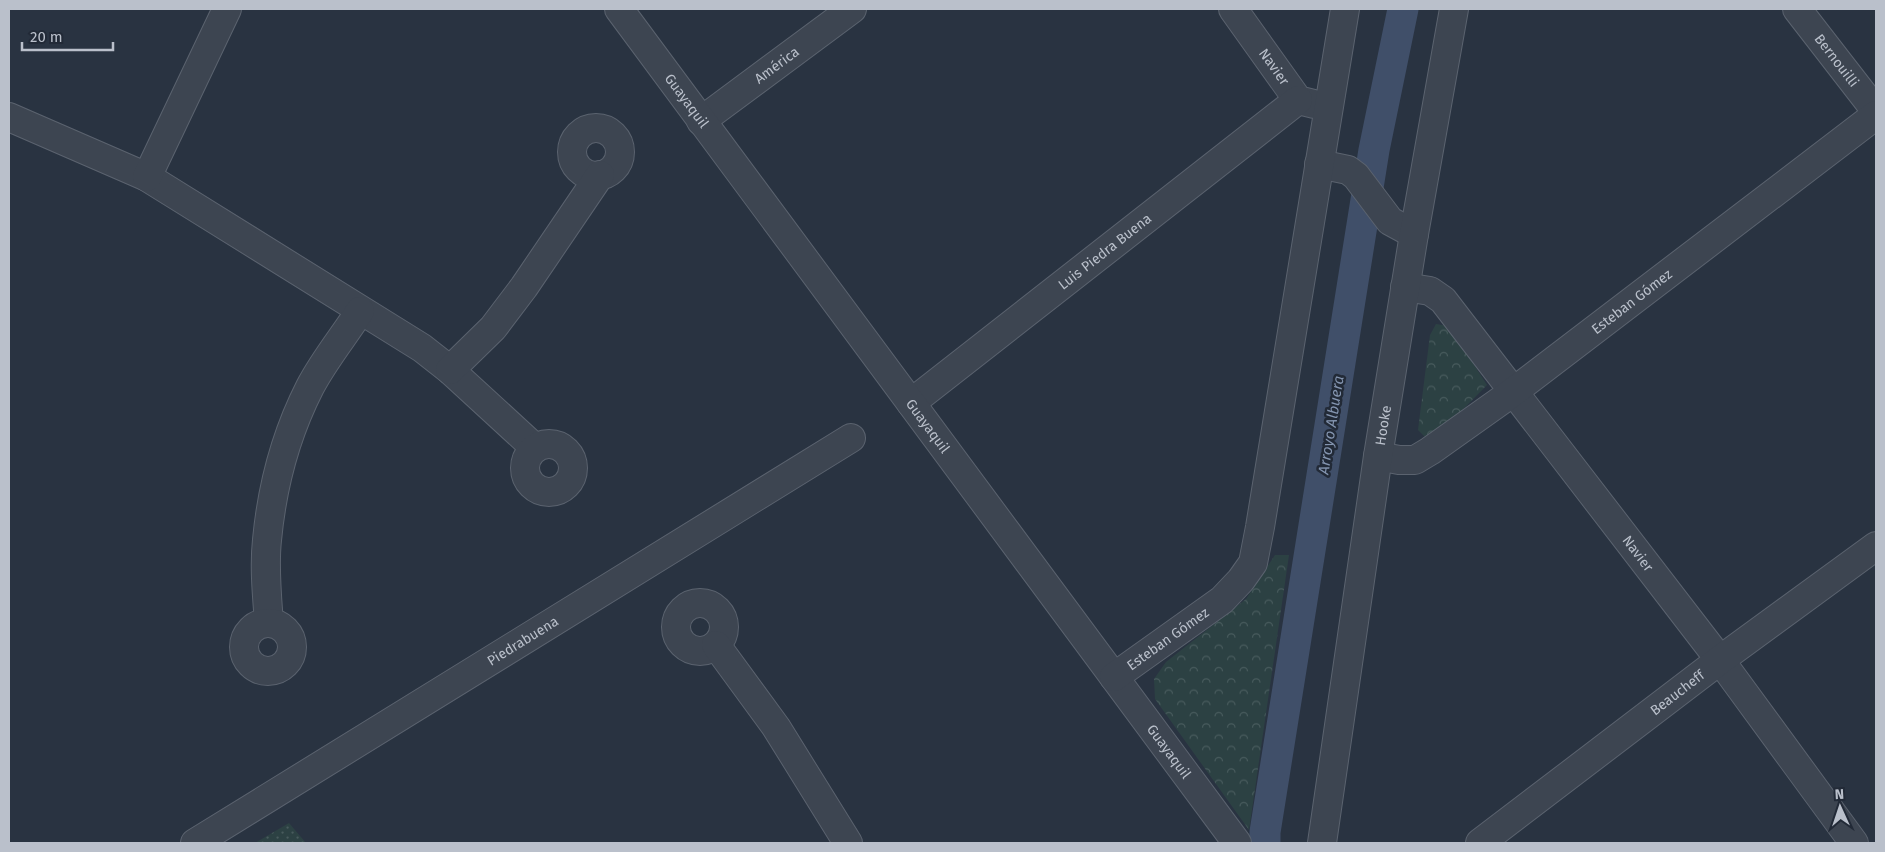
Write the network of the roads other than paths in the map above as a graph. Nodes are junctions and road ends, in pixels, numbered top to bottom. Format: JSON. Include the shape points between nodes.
{"nodes":[{"id":1,"x":227,"y":9,"type":"edge"},
{"id":2,"x":619,"y":9,"type":"edge"},
{"id":3,"x":852,"y":9,"type":"edge"},
{"id":4,"x":1233,"y":9,"type":"edge"},
{"id":5,"x":1345,"y":9,"type":"edge"},
{"id":6,"x":1454,"y":9,"type":"edge"},
{"id":7,"x":1797,"y":9,"type":"edge"},
{"id":8,"x":1298,"y":100,"type":"junction"},
{"id":9,"x":1328,"y":108,"type":"junction"},
{"id":10,"x":1876,"y":111,"type":"edge"},
{"id":11,"x":1876,"y":115,"type":"edge"},
{"id":12,"x":9,"y":117,"type":"edge"},
{"id":13,"x":701,"y":121,"type":"junction"},
{"id":14,"x":9,"y":136,"type":"edge"},
{"id":15,"x":50,"y":136,"type":"junction"},
{"id":16,"x":1319,"y":164,"type":"junction"},
{"id":17,"x":600,"y":175,"type":"dead end"},
{"id":18,"x":147,"y":177,"type":"junction"},
{"id":19,"x":1414,"y":234,"type":"junction"},
{"id":20,"x":1406,"y":287,"type":"junction"},
{"id":21,"x":360,"y":311,"type":"junction"},
{"id":22,"x":450,"y":370,"type":"junction"},
{"id":23,"x":1513,"y":392,"type":"junction"},
{"id":24,"x":911,"y":403,"type":"junction"},
{"id":25,"x":851,"y":438,"type":"dead end"},
{"id":26,"x":535,"y":448,"type":"dead end"},
{"id":27,"x":1378,"y":456,"type":"junction"},
{"id":28,"x":1876,"y":546,"type":"edge"},
{"id":29,"x":269,"y":623,"type":"dead end"},
{"id":30,"x":716,"y":645,"type":"dead end"},
{"id":31,"x":1720,"y":660,"type":"junction"},
{"id":32,"x":1114,"y":677,"type":"junction"},
{"id":33,"x":1230,"y":834,"type":"edge"},
{"id":34,"x":195,"y":843,"type":"edge"},
{"id":35,"x":848,"y":843,"type":"edge"},
{"id":36,"x":1322,"y":843,"type":"edge"},
{"id":37,"x":1480,"y":843,"type":"edge"},
{"id":38,"x":1854,"y":843,"type":"edge"}],
"edges":[{"from":1,"to":18,"type":"street"},
{"from":2,"to":13,"type":"street","name":"Guayaquil"},
{"from":3,"to":13,"type":"street","name":"América"},
{"from":4,"to":8,"type":"street","name":"Navier"},
{"from":5,"to":9,"type":"street"},
{"from":6,"to":19,"type":"street","name":"Hooke"},
{"from":7,"to":10,"type":"street","name":"Bernouilli"},
{"from":8,"to":9,"type":"street","name":"Navier"},
{"from":8,"to":24,"type":"street","name":"Luis Piedra Buena"},
{"from":9,"to":16,"type":"street"},
{"from":11,"to":23,"type":"street","name":"Esteban Gómez"},
{"from":12,"to":15,"type":"street"},
{"from":13,"to":24,"type":"street","name":"Guayaquil"},
{"from":14,"to":15,"type":"street"},
{"from":15,"to":18,"type":"street"},
{"from":16,"to":19,"type":"street","via":[[1348,170],[1390,220]]},
{"from":16,"to":32,"type":"street","name":"Esteban Gómez","via":[[1253,563],[1222,600]]},
{"from":17,"to":22,"type":"street","via":[[498,321]]},
{"from":18,"to":21,"type":"street"},
{"from":19,"to":20,"type":"street","name":"Hooke"},
{"from":20,"to":23,"type":"street","name":"Navier","via":[[1430,291],[1443,300]]},
{"from":20,"to":27,"type":"street","name":"Hooke"},
{"from":21,"to":22,"type":"street","via":[[422,348]]},
{"from":21,"to":29,"type":"street","via":[[311,385],[290,432],[275,486],[267,541]]},
{"from":22,"to":26,"type":"street"},
{"from":23,"to":27,"type":"street","name":"Esteban Gómez","via":[[1415,460]]},
{"from":23,"to":31,"type":"street","name":"Navier"},
{"from":24,"to":32,"type":"street","name":"Guayaquil"},
{"from":25,"to":34,"type":"street","name":"Piedrabuena"},
{"from":27,"to":36,"type":"street","name":"Hooke"},
{"from":28,"to":31,"type":"street","name":"Beaucheff"},
{"from":30,"to":35,"type":"street","via":[[776,727]]},
{"from":31,"to":37,"type":"street","name":"Beaucheff"},
{"from":31,"to":38,"type":"street","name":"Navier"},
{"from":32,"to":33,"type":"street","name":"Guayaquil"}]}
